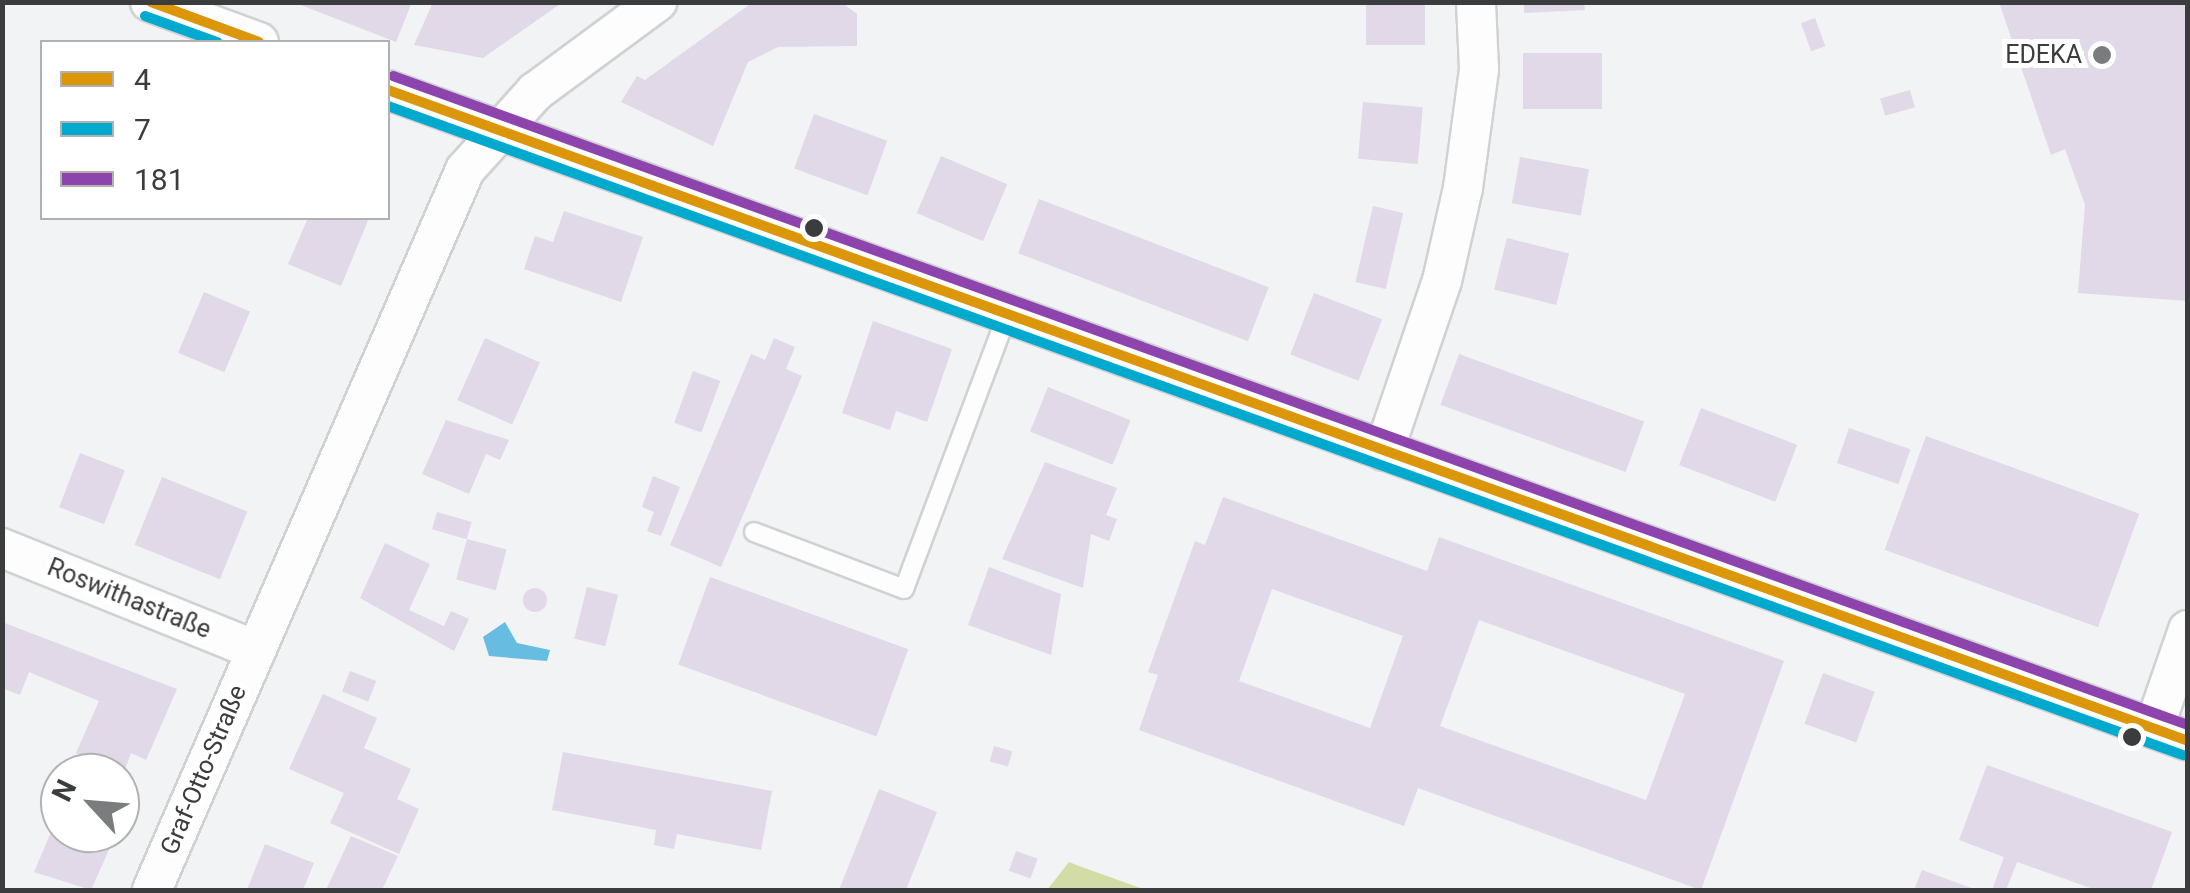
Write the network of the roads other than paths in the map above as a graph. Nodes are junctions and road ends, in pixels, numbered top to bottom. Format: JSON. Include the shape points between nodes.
{"nodes":[{"id":1,"x":150,"y":2,"type":"edge"},
{"id":2,"x":656,"y":2,"type":"edge"},
{"id":3,"x":1476,"y":2,"type":"edge"},
{"id":4,"x":254,"y":40,"type":"edge"},
{"id":5,"x":390,"y":91,"type":"edge"},
{"id":6,"x":497,"y":130,"type":"junction"},
{"id":7,"x":1006,"y":318,"type":"junction"},
{"id":8,"x":1384,"y":450,"type":"junction"},
{"id":9,"x":754,"y":532,"type":"dead end"},
{"id":10,"x":2,"y":548,"type":"edge"},
{"id":11,"x":2188,"y":630,"type":"edge"},
{"id":12,"x":256,"y":650,"type":"junction"},
{"id":13,"x":2171,"y":734,"type":"edge"},
{"id":14,"x":152,"y":890,"type":"edge"}],
"edges":[{"from":1,"to":4,"type":"street"},
{"from":2,"to":6,"type":"street","name":"Graf-Otto-Straße","via":[[564,67]]},
{"from":3,"to":8,"type":"street","via":[[1466,172],[1442,281]]},
{"from":5,"to":6,"type":"street"},
{"from":6,"to":7,"type":"street"},
{"from":6,"to":12,"type":"street","name":"Graf-Otto-Straße","via":[[454,191]]},
{"from":7,"to":8,"type":"street"},
{"from":7,"to":9,"type":"lane","via":[[904,589]]},
{"from":8,"to":13,"type":"street"},
{"from":10,"to":12,"type":"street","name":"Roswithastraße"},
{"from":11,"to":13,"type":"street"},
{"from":12,"to":14,"type":"street","name":"Graf-Otto-Straße"}]}
